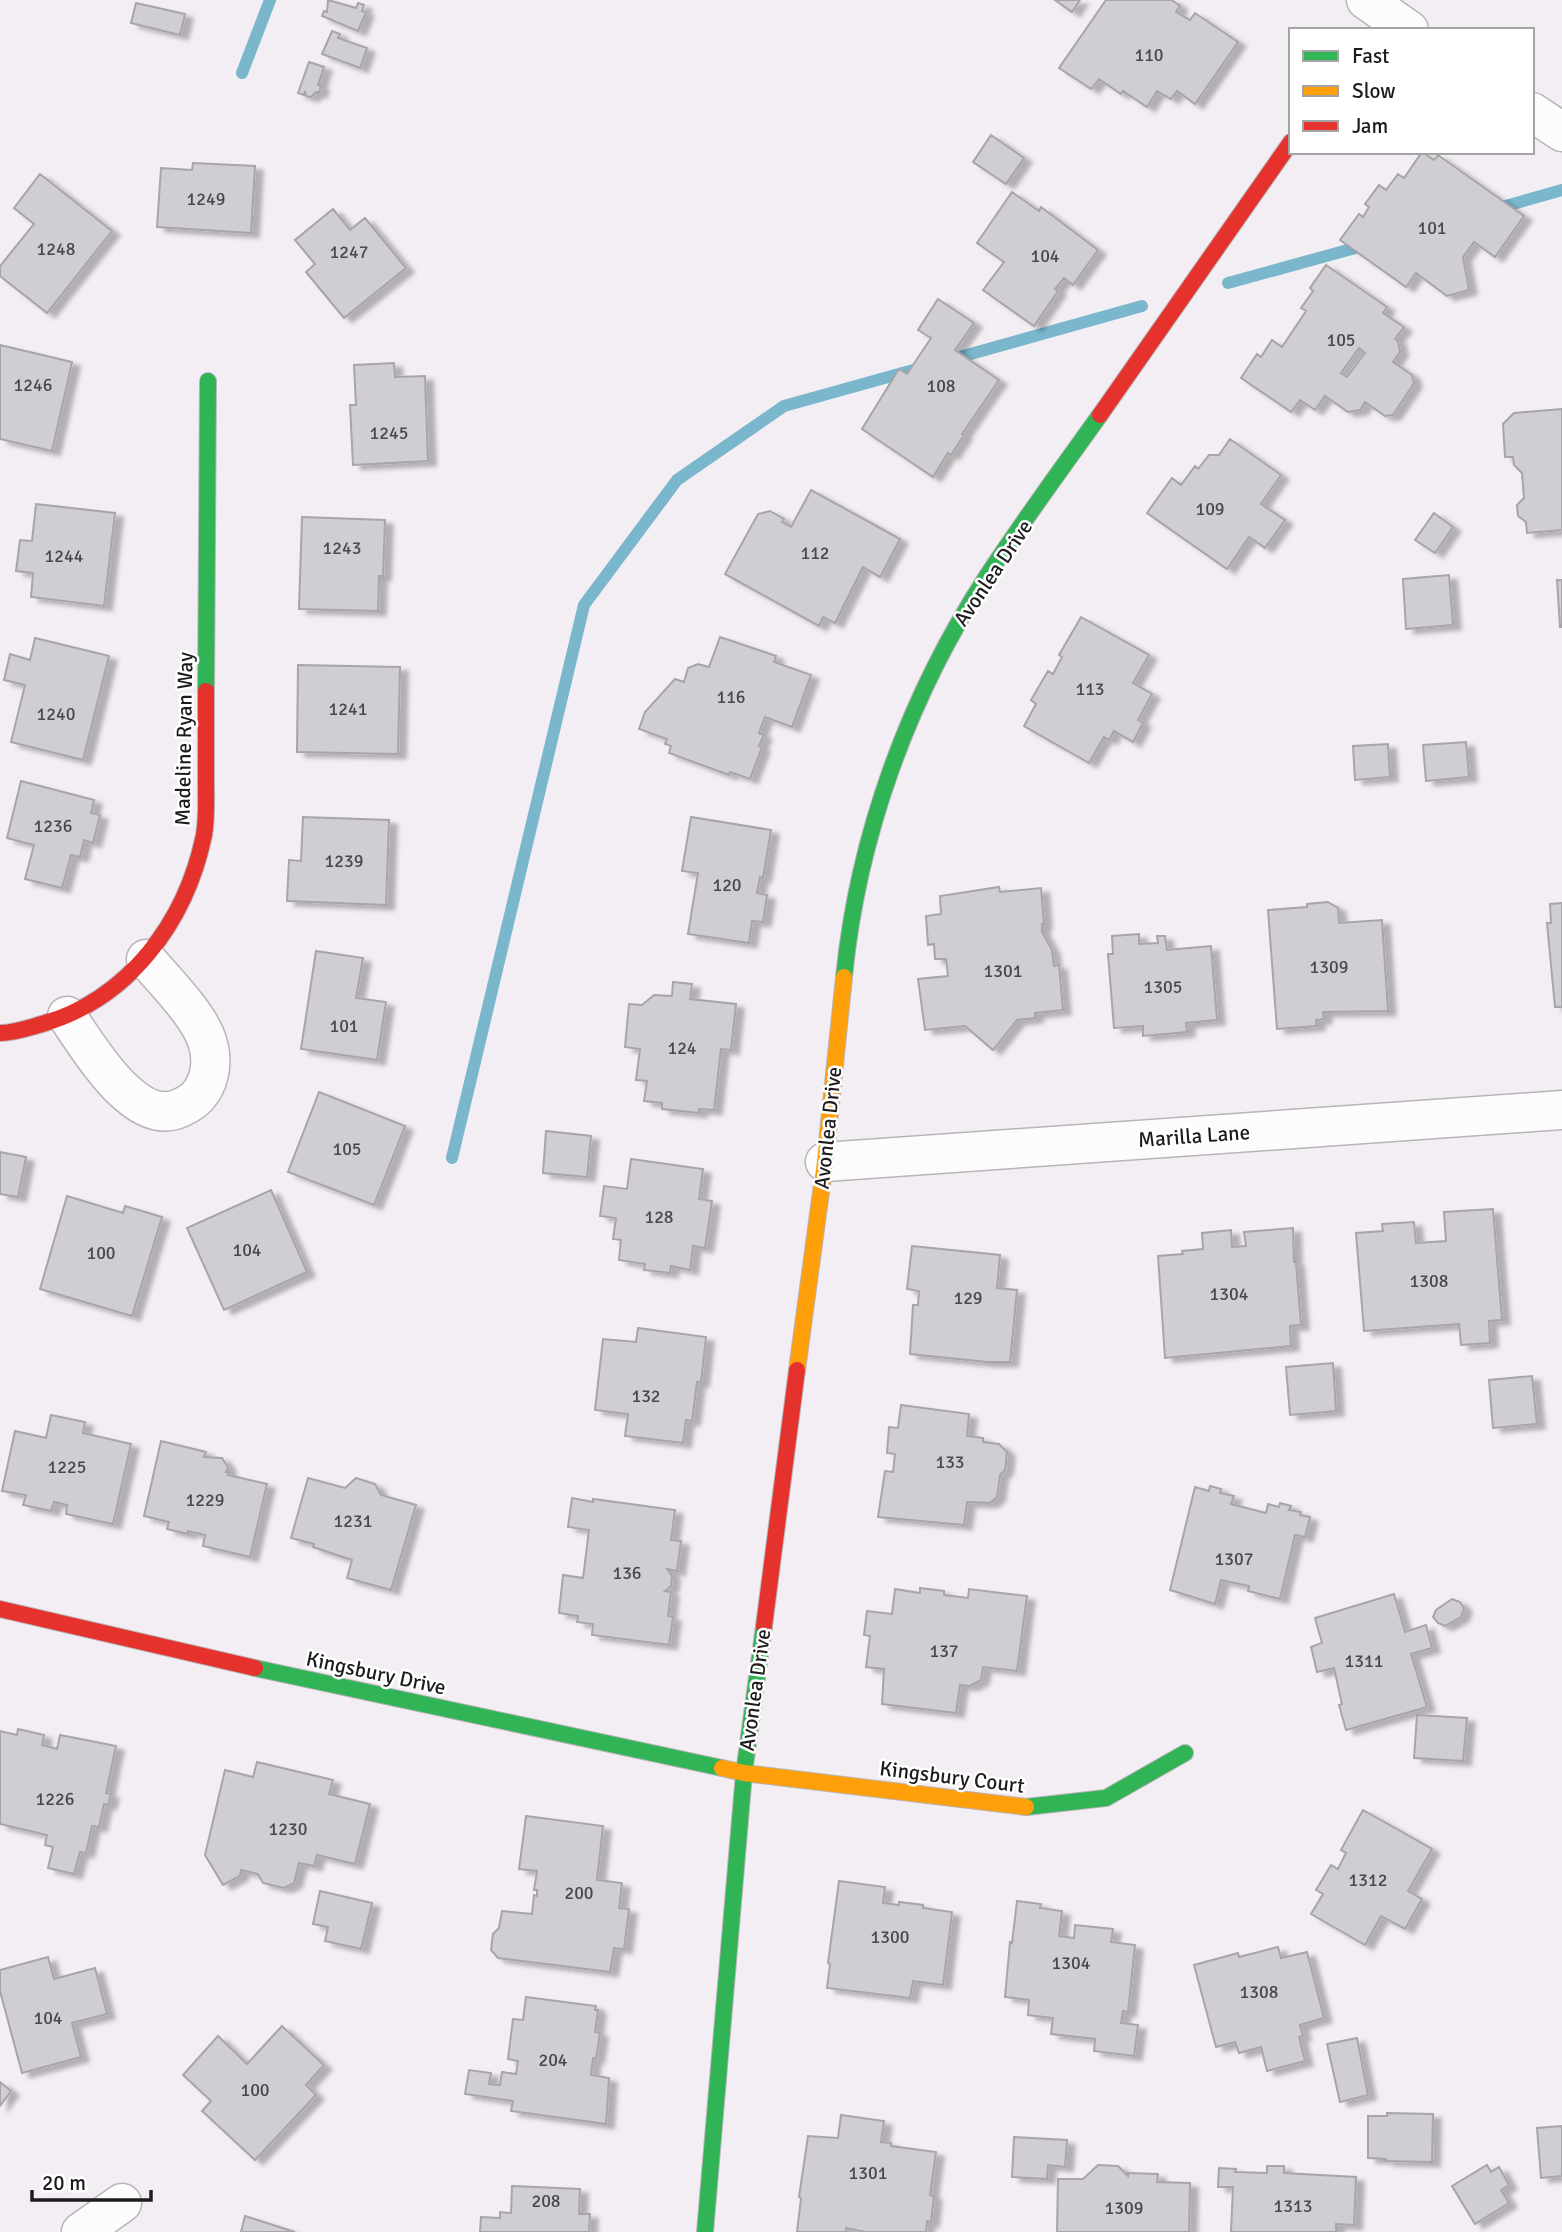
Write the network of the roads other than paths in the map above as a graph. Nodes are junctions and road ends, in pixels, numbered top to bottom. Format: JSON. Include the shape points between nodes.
{"nodes":[{"id":1,"x":1534,"y":113,"type":"edge"},
{"id":2,"x":1562,"y":132,"type":"edge"},
{"id":3,"x":1289,"y":145,"type":"edge"},
{"id":4,"x":208,"y":381,"type":"dead end"},
{"id":5,"x":146,"y":959,"type":"junction"},
{"id":6,"x":67,"y":1016,"type":"junction"},
{"id":7,"x":0,"y":1033,"type":"edge"},
{"id":8,"x":1562,"y":1111,"type":"edge"},
{"id":9,"x":825,"y":1162,"type":"junction"},
{"id":10,"x":0,"y":1609,"type":"edge"},
{"id":11,"x":1185,"y":1753,"type":"dead end"},
{"id":12,"x":744,"y":1773,"type":"junction"},
{"id":13,"x":122,"y":2203,"type":"dead end"},
{"id":14,"x":81,"y":2232,"type":"edge"},
{"id":15,"x":705,"y":2232,"type":"edge"}],
"edges":[{"from":1,"to":2,"type":"street"},
{"from":3,"to":9,"type":"street","name":"Avonlea Drive","via":[[987,576],[911,718],[868,838],[847,944]]},
{"from":4,"to":5,"type":"street","name":"Madeline Ryan Way","via":[[204,832],[191,879],[172,921]]},
{"from":5,"to":6,"type":"street","name":"Madeline Ryan Way","via":[[121,983]]},
{"from":5,"to":6,"type":"street","via":[[207,1041],[207,1082],[187,1105],[164,1111],[128,1095]]},
{"from":6,"to":7,"type":"street","name":"Madeline Ryan Way"},
{"from":8,"to":9,"type":"street","name":"Marilla Lane"},
{"from":9,"to":12,"type":"street","name":"Avonlea Drive"},
{"from":10,"to":12,"type":"street","name":"Kingsbury Drive"},
{"from":11,"to":12,"type":"street","name":"Kingsbury Court","via":[[1106,1798],[1032,1808]]},
{"from":12,"to":15,"type":"street","name":"Avonlea Drive"},
{"from":13,"to":14,"type":"street"}]}
